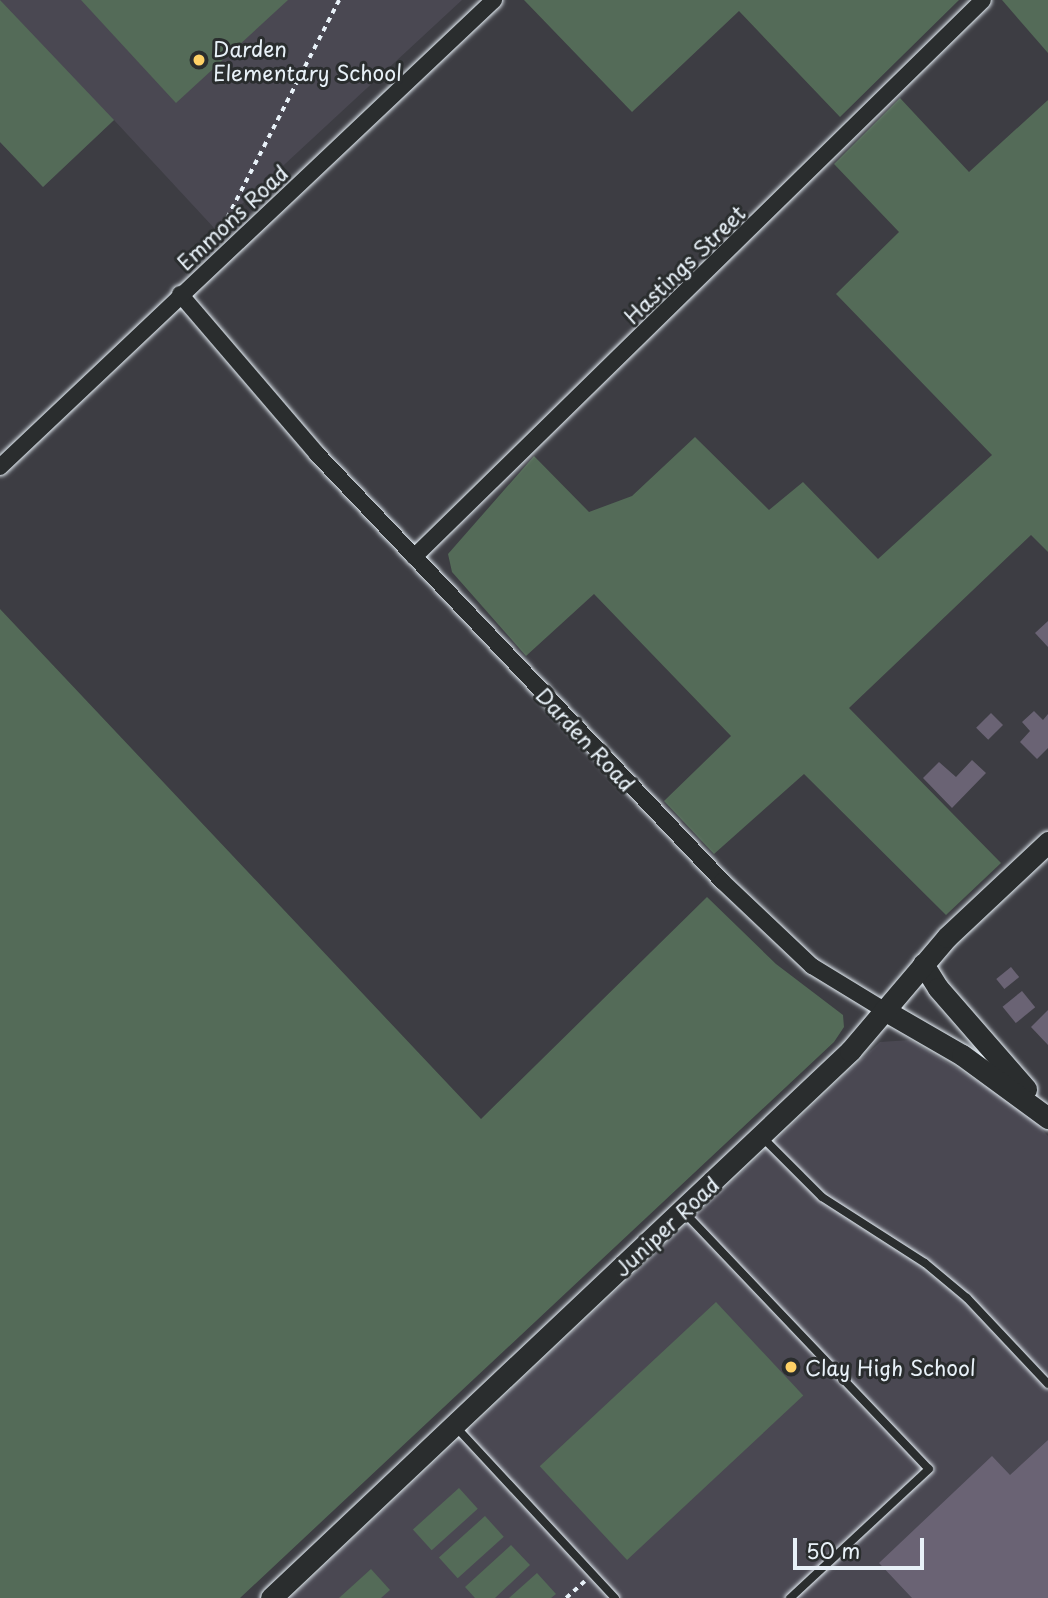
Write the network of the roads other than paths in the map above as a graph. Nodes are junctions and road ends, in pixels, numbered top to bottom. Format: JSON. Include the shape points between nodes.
{"nodes":[{"id":1,"x":494,"y":0,"type":"edge"},
{"id":2,"x":983,"y":0,"type":"edge"},
{"id":3,"x":180,"y":294,"type":"junction"},
{"id":4,"x":0,"y":467,"type":"edge"},
{"id":5,"x":414,"y":557,"type":"junction"},
{"id":6,"x":1048,"y":842,"type":"edge"},
{"id":7,"x":923,"y":964,"type":"junction"},
{"id":8,"x":884,"y":1010,"type":"junction"},
{"id":9,"x":1048,"y":1116,"type":"edge"},
{"id":10,"x":761,"y":1136,"type":"junction"},
{"id":11,"x":682,"y":1211,"type":"junction"},
{"id":12,"x":1048,"y":1384,"type":"edge"},
{"id":13,"x":455,"y":1426,"type":"junction"},
{"id":14,"x":271,"y":1598,"type":"edge"},
{"id":15,"x":615,"y":1598,"type":"edge"},
{"id":16,"x":789,"y":1598,"type":"edge"}],
"edges":[{"from":1,"to":3,"type":"street","name":"Emmons Road"},
{"from":2,"to":5,"type":"street","name":"Hastings Street"},
{"from":3,"to":4,"type":"street","name":"Emmons Road"},
{"from":3,"to":5,"type":"street","name":"Darden Road","via":[[317,454]]},
{"from":5,"to":8,"type":"street","name":"Darden Road","via":[[777,935],[812,966]]},
{"from":6,"to":7,"type":"street","name":"Juniper Road"},
{"from":7,"to":8,"type":"street","name":"Juniper Road"},
{"from":7,"to":9,"type":"street","via":[[962,1017]]},
{"from":8,"to":9,"type":"street","name":"Darden Road","via":[[962,1055]]},
{"from":8,"to":10,"type":"street","name":"Juniper Road","via":[[850,1051]]},
{"from":10,"to":11,"type":"street","name":"Juniper Road"},
{"from":10,"to":12,"type":"lane","via":[[822,1197],[925,1263],[967,1298]]},
{"from":11,"to":13,"type":"street","name":"Juniper Road"},
{"from":11,"to":16,"type":"lane","via":[[929,1469]]},
{"from":13,"to":14,"type":"street","name":"Juniper Road"},
{"from":13,"to":15,"type":"lane"}]}
